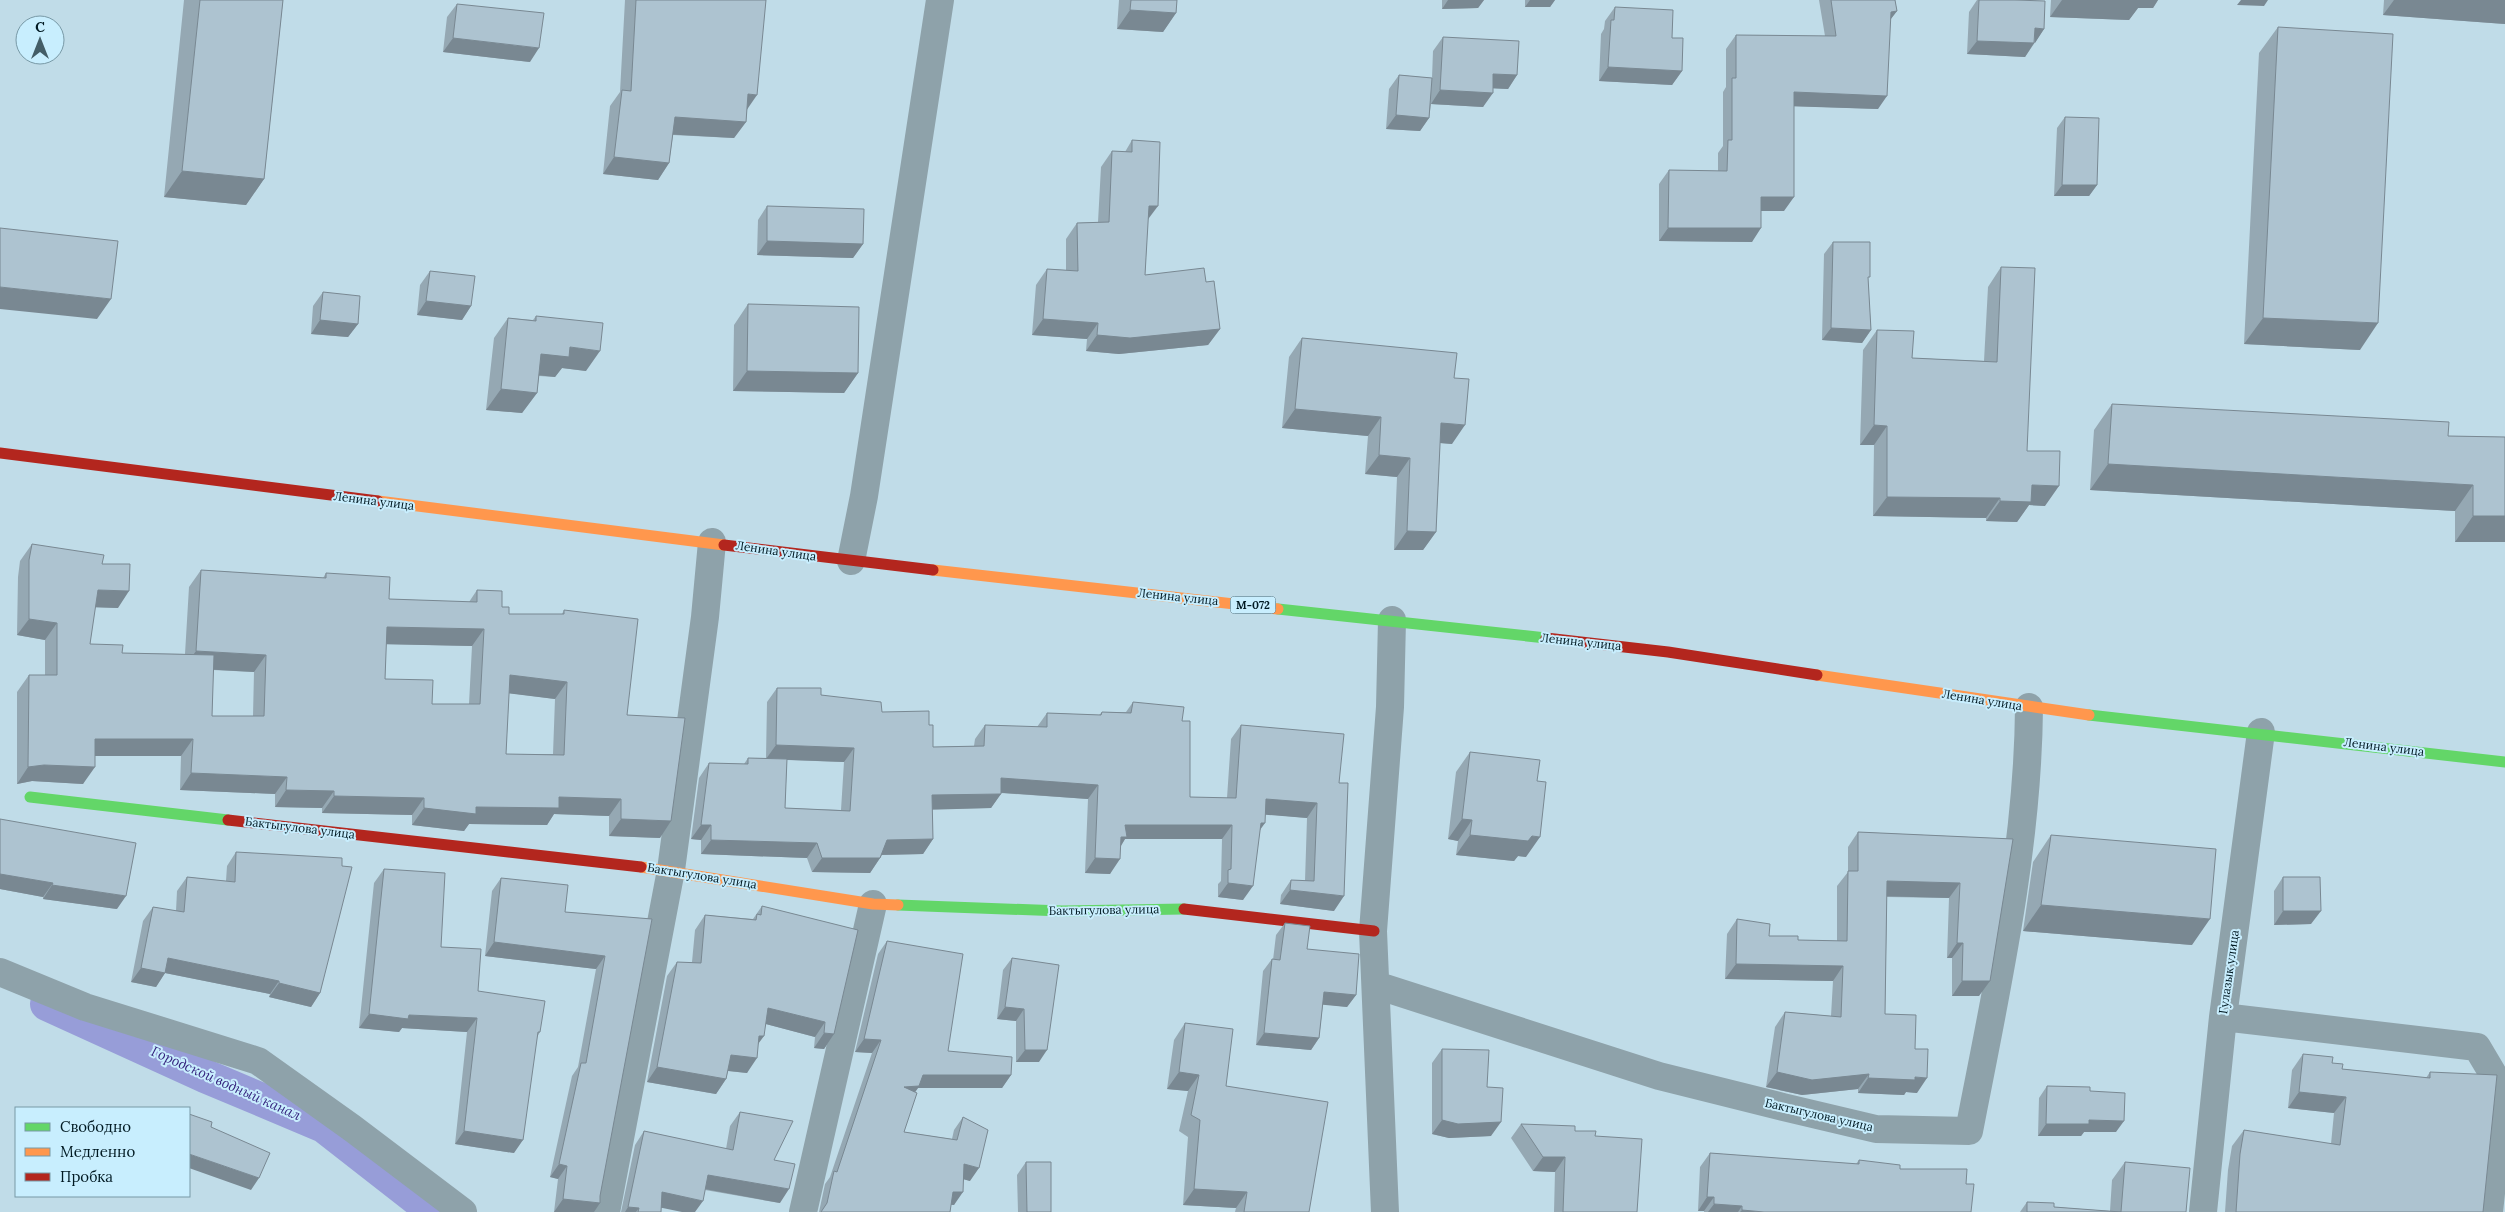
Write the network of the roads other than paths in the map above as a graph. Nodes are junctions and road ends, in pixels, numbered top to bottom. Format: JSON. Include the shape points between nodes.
{"nodes":[{"id":1,"x":940,"y":0,"type":"edge"},
{"id":2,"x":0,"y":453,"type":"edge"},
{"id":3,"x":712,"y":542,"type":"junction"},
{"id":4,"x":851,"y":561,"type":"junction"},
{"id":5,"x":1392,"y":620,"type":"junction"},
{"id":6,"x":2029,"y":707,"type":"junction"},
{"id":7,"x":2261,"y":732,"type":"junction"},
{"id":8,"x":2505,"y":762,"type":"edge"},
{"id":9,"x":30,"y":797,"type":"dead end"},
{"id":10,"x":671,"y":870,"type":"junction"},
{"id":11,"x":873,"y":904,"type":"junction"},
{"id":12,"x":1374,"y":931,"type":"junction"},
{"id":13,"x":0,"y":972,"type":"edge"},
{"id":14,"x":1376,"y":985,"type":"junction"},
{"id":15,"x":2223,"y":1017,"type":"junction"},
{"id":16,"x":463,"y":1212,"type":"edge"},
{"id":17,"x":606,"y":1212,"type":"edge"},
{"id":18,"x":803,"y":1212,"type":"edge"},
{"id":19,"x":1385,"y":1212,"type":"edge"},
{"id":20,"x":2203,"y":1212,"type":"edge"},
{"id":21,"x":2490,"y":1212,"type":"edge"}],
"edges":[{"from":1,"to":4,"type":"street","via":[[864,496]]},
{"from":2,"to":3,"type":"main road","name":"Ленина улица","number":"М-072"},
{"from":3,"to":4,"type":"main road","name":"Ленина улица","number":"М-072"},
{"from":3,"to":10,"type":"street"},
{"from":4,"to":5,"type":"main road","name":"Ленина улица","number":"М-072"},
{"from":5,"to":6,"type":"main road","name":"Ленина улица","number":"М-072","via":[[1668,652]]},
{"from":5,"to":12,"type":"street","via":[[1390,708]]},
{"from":6,"to":7,"type":"main road","name":"Ленина улица","number":"М-072"},
{"from":6,"to":14,"type":"street","name":"Бактыгулова улица","via":[[2029,770],[2017,867],[1969,1131],[1876,1129],[1783,1107],[1659,1076]]},
{"from":7,"to":8,"type":"main road","name":"Ленина улица","number":"М-072"},
{"from":7,"to":15,"type":"street","name":"Гулазык улица"},
{"from":9,"to":10,"type":"main road","name":"Бактыгулова улица"},
{"from":10,"to":11,"type":"main road","name":"Бактыгулова улица"},
{"from":10,"to":17,"type":"street"},
{"from":11,"to":12,"type":"main road","name":"Бактыгулова улица","via":[[1062,911],[1185,909]]},
{"from":11,"to":18,"type":"street"},
{"from":12,"to":14,"type":"street"},
{"from":13,"to":16,"type":"street","via":[[85,1007],[258,1061]]},
{"from":14,"to":19,"type":"street"},
{"from":15,"to":20,"type":"street","name":"Гулазык улица"},
{"from":15,"to":21,"type":"street","via":[[2477,1047],[2502,1089]]}]}
